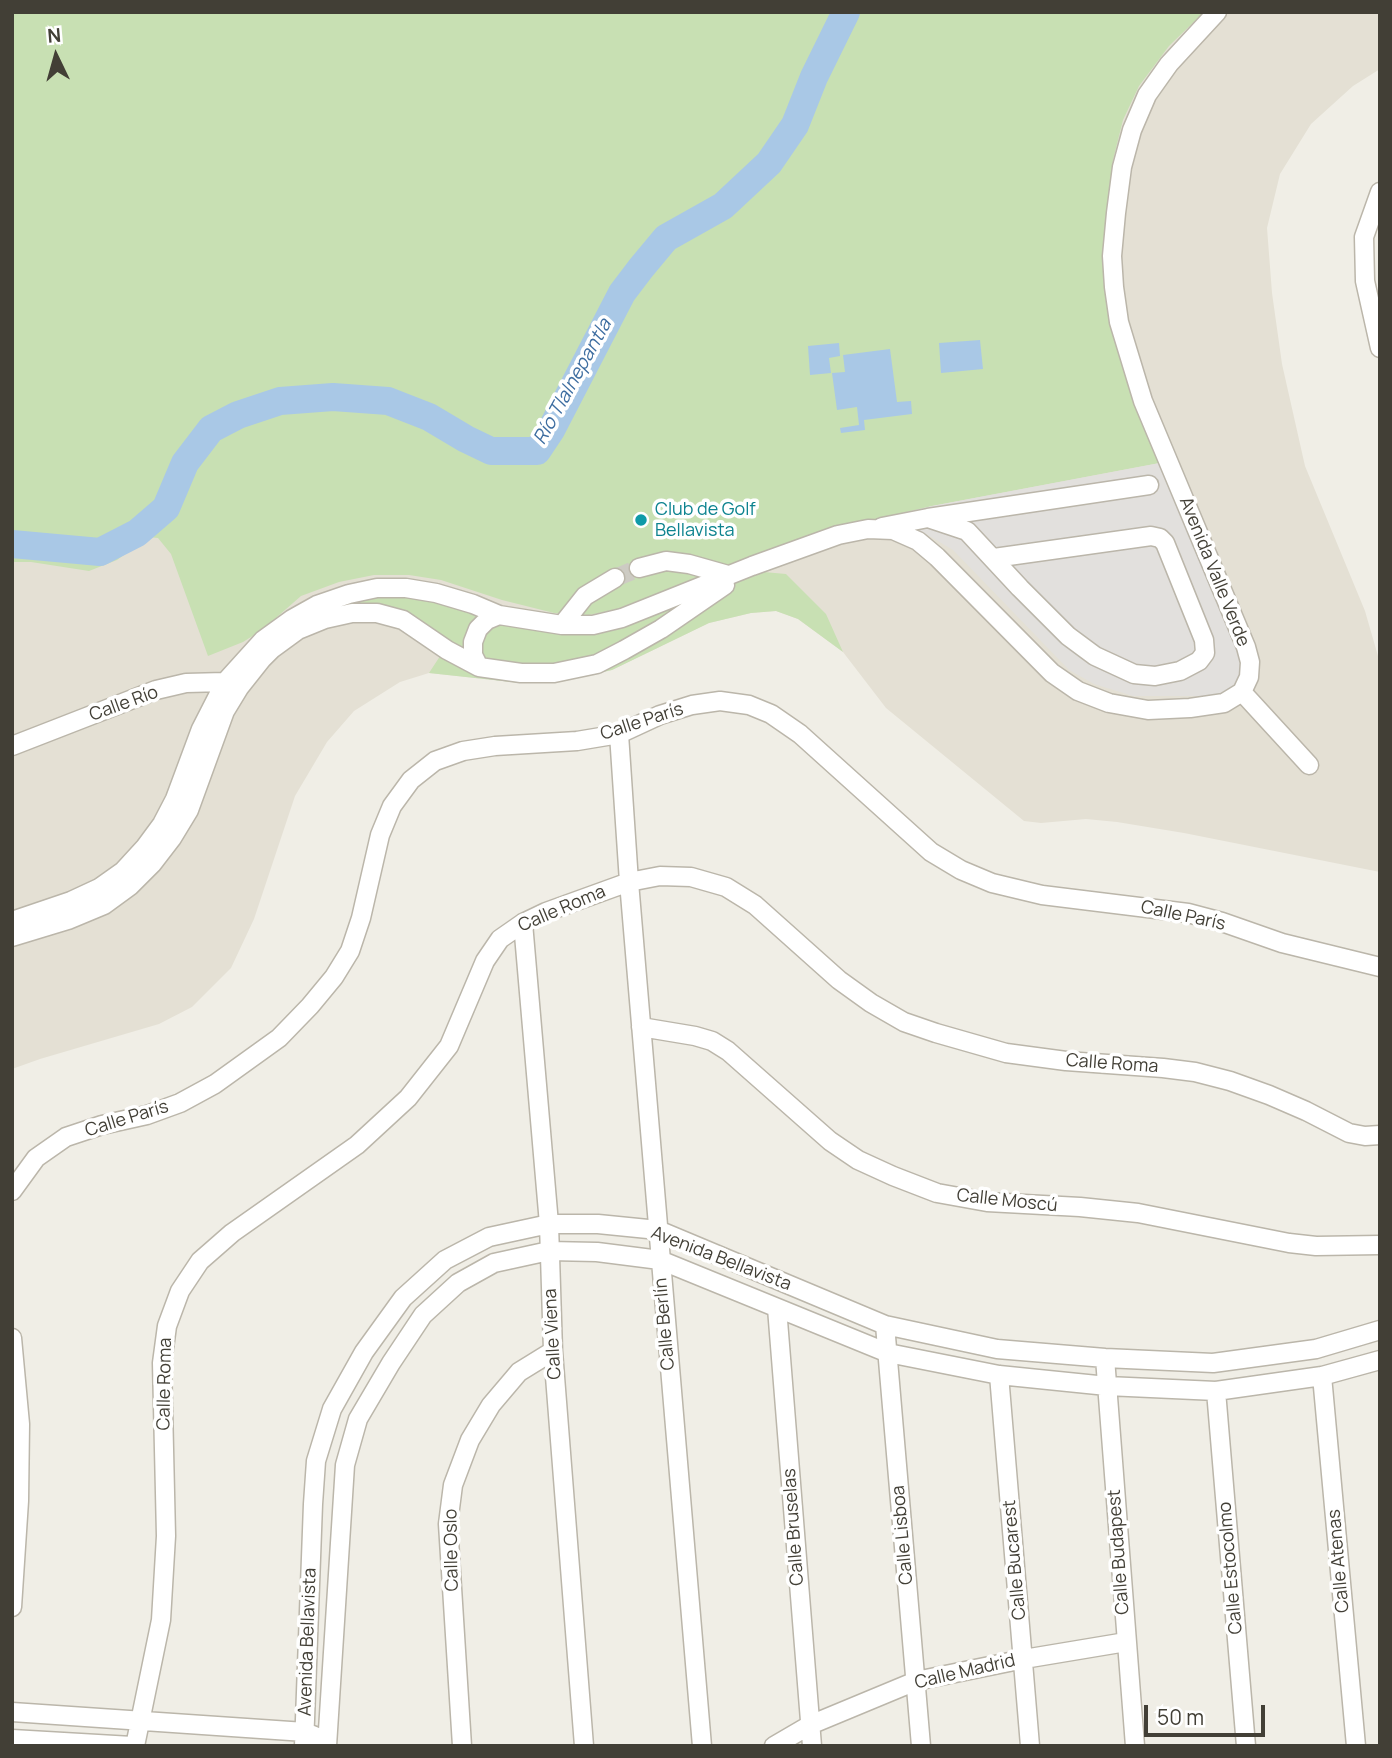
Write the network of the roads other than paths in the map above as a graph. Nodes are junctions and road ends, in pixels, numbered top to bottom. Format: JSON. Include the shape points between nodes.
{"nodes":[{"id":1,"x":1217,"y":12,"type":"edge"},
{"id":2,"x":1380,"y":192,"type":"edge"},
{"id":3,"x":1380,"y":348,"type":"edge"},
{"id":4,"x":1149,"y":485,"type":"dead end"},
{"id":5,"x":928,"y":518,"type":"junction"},
{"id":6,"x":868,"y":529,"type":"junction"},
{"id":7,"x":994,"y":558,"type":"junction"},
{"id":8,"x":752,"y":566,"type":"junction"},
{"id":9,"x":639,"y":568,"type":"tunnel mouth"},
{"id":10,"x":729,"y":575,"type":"junction"},
{"id":11,"x":615,"y":578,"type":"tunnel mouth"},
{"id":12,"x":499,"y":615,"type":"junction"},
{"id":13,"x":562,"y":625,"type":"junction"},
{"id":14,"x":479,"y":667,"type":"junction"},
{"id":15,"x":232,"y":685,"type":"junction"},
{"id":16,"x":1242,"y":692,"type":"junction"},
{"id":17,"x":619,"y":734,"type":"junction"},
{"id":18,"x":12,"y":746,"type":"edge"},
{"id":19,"x":1309,"y":765,"type":"dead end"},
{"id":20,"x":629,"y":882,"type":"junction"},
{"id":21,"x":12,"y":921,"type":"edge"},
{"id":22,"x":523,"y":923,"type":"junction"},
{"id":23,"x":12,"y":937,"type":"edge"},
{"id":24,"x":1380,"y":967,"type":"edge"},
{"id":25,"x":641,"y":1027,"type":"junction"},
{"id":26,"x":1380,"y":1135,"type":"edge"},
{"id":27,"x":12,"y":1191,"type":"edge"},
{"id":28,"x":549,"y":1224,"type":"junction"},
{"id":29,"x":658,"y":1230,"type":"junction"},
{"id":30,"x":1380,"y":1245,"type":"edge"},
{"id":31,"x":549,"y":1251,"type":"junction"},
{"id":32,"x":660,"y":1260,"type":"junction"},
{"id":33,"x":777,"y":1308,"type":"junction"},
{"id":34,"x":885,"y":1325,"type":"junction"},
{"id":35,"x":1380,"y":1330,"type":"edge"},
{"id":36,"x":12,"y":1338,"type":"edge"},
{"id":37,"x":553,"y":1351,"type":"junction"},
{"id":38,"x":888,"y":1353,"type":"junction"},
{"id":39,"x":1105,"y":1358,"type":"junction"},
{"id":40,"x":1380,"y":1360,"type":"edge"},
{"id":41,"x":999,"y":1375,"type":"junction"},
{"id":42,"x":1322,"y":1376,"type":"junction"},
{"id":43,"x":1107,"y":1386,"type":"junction"},
{"id":44,"x":1216,"y":1391,"type":"junction"},
{"id":45,"x":12,"y":1607,"type":"edge"},
{"id":46,"x":1126,"y":1643,"type":"junction"},
{"id":47,"x":1024,"y":1659,"type":"junction"},
{"id":48,"x":916,"y":1681,"type":"junction"},
{"id":49,"x":12,"y":1712,"type":"edge"},
{"id":50,"x":140,"y":1720,"type":"junction"},
{"id":51,"x":810,"y":1725,"type":"junction"},
{"id":52,"x":12,"y":1739,"type":"edge"},
{"id":53,"x":304,"y":1739,"type":"edge"},
{"id":54,"x":329,"y":1744,"type":"edge"},
{"id":55,"x":134,"y":1746,"type":"edge"},
{"id":56,"x":462,"y":1746,"type":"edge"},
{"id":57,"x":584,"y":1746,"type":"edge"},
{"id":58,"x":702,"y":1746,"type":"edge"},
{"id":59,"x":774,"y":1746,"type":"edge"},
{"id":60,"x":811,"y":1746,"type":"edge"},
{"id":61,"x":921,"y":1746,"type":"edge"},
{"id":62,"x":1030,"y":1746,"type":"edge"},
{"id":63,"x":1135,"y":1746,"type":"edge"},
{"id":64,"x":1246,"y":1746,"type":"edge"},
{"id":65,"x":1356,"y":1746,"type":"edge"}],
"edges":[{"from":1,"to":16,"type":"street","name":"Avenida Valle Verde","via":[[1147,95],[1122,167],[1112,256],[1119,322],[1143,401],[1246,647],[1249,677]]},
{"from":2,"to":3,"type":"street","via":[[1364,237],[1365,281]]},
{"from":4,"to":5,"type":"street"},
{"from":5,"to":6,"type":"street"},
{"from":5,"to":7,"type":"street","via":[[967,531]]},
{"from":6,"to":8,"type":"street"},
{"from":6,"to":16,"type":"street","via":[[892,530],[918,541],[1052,673],[1078,691],[1109,703],[1148,709],[1224,703]]},
{"from":7,"to":7,"type":"street","via":[[1068,636],[1095,656],[1134,674],[1180,671],[1205,653],[1205,640],[1160,538]]},
{"from":8,"to":10,"type":"street"},
{"from":8,"to":14,"type":"street","via":[[661,629],[597,664],[554,673]]},
{"from":9,"to":10,"type":"street","via":[[666,561]]},
{"from":10,"to":13,"type":"street","via":[[622,618],[593,625]]},
{"from":11,"to":13,"type":"street","via":[[585,596]]},
{"from":12,"to":13,"type":"street"},
{"from":12,"to":14,"type":"street","via":[[478,629],[473,654]]},
{"from":12,"to":15,"type":"street","via":[[436,593],[406,588],[349,594],[317,605],[263,640]]},
{"from":14,"to":15,"type":"street","via":[[403,620],[352,613],[298,630]]},
{"from":15,"to":18,"type":"street","name":"Calle Río","via":[[186,683],[156,690]]},
{"from":15,"to":21,"type":"street","via":[[201,730],[162,824],[123,872],[71,901]]},
{"from":15,"to":23,"type":"street","via":[[189,810],[152,864],[104,905]]},
{"from":16,"to":19,"type":"street"},
{"from":17,"to":20,"type":"street","name":"Calle Berlín"},
{"from":17,"to":24,"type":"street","name":"Calle París","via":[[692,705],[720,701],[749,705],[800,734],[931,852],[992,883],[1042,895],[1188,913]]},
{"from":17,"to":27,"type":"street","name":"Calle París","via":[[474,749],[435,761],[411,780],[392,806],[349,951],[334,977],[279,1038],[215,1084],[180,1102],[66,1137],[36,1158]]},
{"from":20,"to":22,"type":"street","name":"Calle Roma"},
{"from":20,"to":25,"type":"street","name":"Calle Berlín"},
{"from":20,"to":26,"type":"street","name":"Calle Roma","via":[[691,877],[726,887],[755,905],[871,1003],[936,1034],[1006,1054],[1195,1072],[1269,1095],[1349,1133]]},
{"from":22,"to":28,"type":"street","name":"Calle Viena"},
{"from":22,"to":50,"type":"street","name":"Calle Roma","via":[[500,939],[485,961],[449,1046],[408,1098],[357,1145],[232,1233],[200,1261],[180,1291],[167,1326],[162,1363],[166,1536],[161,1620]]},
{"from":25,"to":29,"type":"street","name":"Calle Berlín"},
{"from":25,"to":30,"type":"street","name":"Calle Moscú","via":[[712,1041],[858,1160],[937,1193],[987,1202],[1138,1213],[1289,1243]]},
{"from":28,"to":29,"type":"street","name":"Avenida Bellavista"},
{"from":28,"to":31,"type":"street","name":"Calle Viena"},
{"from":28,"to":53,"type":"street","name":"Avenida Bellavista","via":[[489,1237],[445,1260],[403,1297],[332,1409],[316,1461]]},
{"from":29,"to":32,"type":"street","name":"Calle Berlín"},
{"from":29,"to":34,"type":"street","name":"Avenida Bellavista"},
{"from":31,"to":32,"type":"street","name":"Avenida Bellavista"},
{"from":31,"to":37,"type":"street","name":"Calle Viena"},
{"from":31,"to":54,"type":"street","name":"Avenida Bellavista","via":[[494,1264],[458,1283],[423,1315],[358,1419],[345,1465]]},
{"from":32,"to":33,"type":"street","name":"Avenida Bellavista"},
{"from":32,"to":58,"type":"street","name":"Calle Berlín"},
{"from":33,"to":38,"type":"street","name":"Avenida Bellavista"},
{"from":33,"to":51,"type":"street","name":"Calle Bruselas"},
{"from":34,"to":38,"type":"street","name":"Calle Lisboa"},
{"from":34,"to":39,"type":"street","name":"Avenida Bellavista","via":[[997,1349]]},
{"from":35,"to":39,"type":"street","name":"Avenida Bellavista","via":[[1316,1349],[1213,1363]]},
{"from":36,"to":45,"type":"street","via":[[19,1424]]},
{"from":37,"to":56,"type":"street","name":"Calle Oslo","via":[[519,1372],[491,1405],[470,1440],[453,1485],[448,1524]]},
{"from":37,"to":57,"type":"street","name":"Calle Viena"},
{"from":38,"to":41,"type":"street","name":"Avenida Bellavista"},
{"from":38,"to":48,"type":"street","name":"Calle Lisboa"},
{"from":39,"to":43,"type":"street","name":"Calle Budapest"},
{"from":40,"to":42,"type":"street","name":"Avenida Bellavista"},
{"from":41,"to":43,"type":"street","name":"Avenida Bellavista"},
{"from":41,"to":47,"type":"street","name":"Calle Bucarest"},
{"from":42,"to":44,"type":"street","name":"Avenida Bellavista"},
{"from":42,"to":65,"type":"street","name":"Calle Atenas"},
{"from":43,"to":44,"type":"street","name":"Avenida Bellavista"},
{"from":43,"to":46,"type":"street","name":"Calle Budapest"},
{"from":44,"to":64,"type":"street","name":"Calle Estocolmo"},
{"from":46,"to":47,"type":"street","name":"Calle Madrid"},
{"from":46,"to":63,"type":"street","name":"Calle Budapest"},
{"from":47,"to":48,"type":"street","name":"Calle Madrid"},
{"from":47,"to":62,"type":"street","name":"Calle Bucarest"},
{"from":48,"to":51,"type":"street","name":"Calle Madrid"},
{"from":48,"to":61,"type":"street","name":"Calle Lisboa"},
{"from":49,"to":50,"type":"street","name":"Avenida Bellavista"},
{"from":50,"to":53,"type":"street","name":"Avenida Bellavista"},
{"from":50,"to":55,"type":"street","name":"Calle Roma"},
{"from":51,"to":59,"type":"street","name":"Calle Madrid"},
{"from":51,"to":60,"type":"street","name":"Calle Bruselas"},
{"from":52,"to":55,"type":"street"},
{"from":53,"to":54,"type":"street","name":"Avenida Bellavista"}]}
